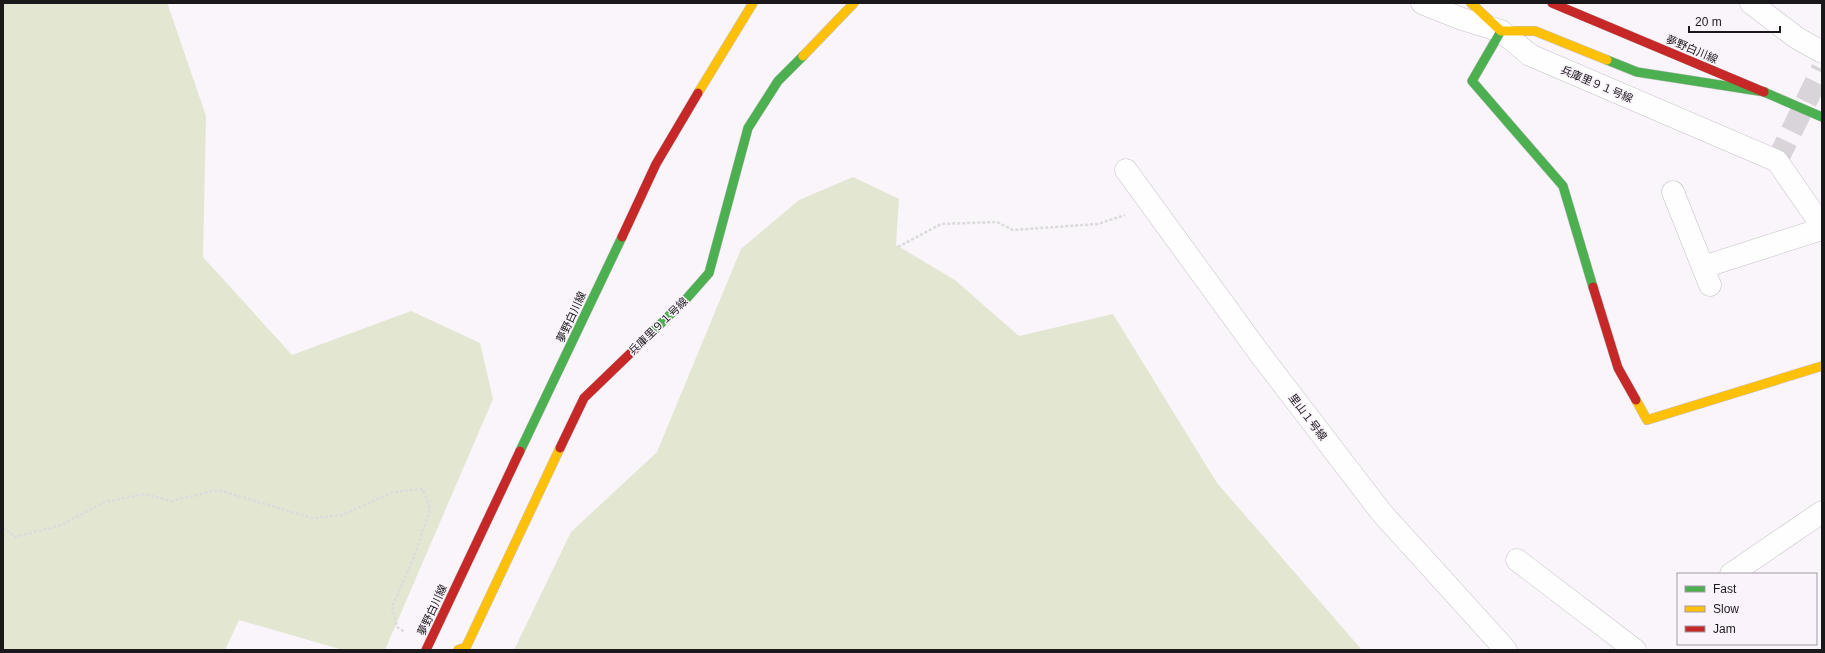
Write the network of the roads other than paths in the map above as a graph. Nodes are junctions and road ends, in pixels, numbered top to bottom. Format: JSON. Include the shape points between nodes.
{"nodes":[{"id":1,"x":754,"y":3,"type":"edge"},
{"id":2,"x":854,"y":3,"type":"edge"},
{"id":3,"x":1422,"y":3,"type":"edge"},
{"id":4,"x":1471,"y":3,"type":"edge"},
{"id":5,"x":1552,"y":3,"type":"edge"},
{"id":6,"x":1751,"y":3,"type":"edge"},
{"id":7,"x":1501,"y":31,"type":"junction"},
{"id":8,"x":1822,"y":52,"type":"edge"},
{"id":9,"x":1764,"y":92,"type":"junction"},
{"id":10,"x":1822,"y":117,"type":"edge"},
{"id":11,"x":1126,"y":170,"type":"dead end"},
{"id":12,"x":1673,"y":192,"type":"dead end"},
{"id":13,"x":1822,"y":228,"type":"edge"},
{"id":14,"x":1822,"y":366,"type":"edge"},
{"id":15,"x":1822,"y":512,"type":"edge"},
{"id":16,"x":1517,"y":560,"type":"dead end"},
{"id":17,"x":1733,"y":573,"type":"edge"},
{"id":18,"x":427,"y":648,"type":"edge"},
{"id":19,"x":458,"y":650,"type":"edge"},
{"id":20,"x":1506,"y":650,"type":"edge"},
{"id":21,"x":1635,"y":650,"type":"edge"}],
"edges":[{"from":1,"to":18,"type":"street","name":"夢野白川線","via":[[749,7],[656,164]]},
{"from":2,"to":19,"type":"street","name":"兵庫里９１号線","via":[[778,81],[748,128],[709,273],[687,298],[584,398],[466,647]]},
{"from":3,"to":7,"type":"street","name":"兵庫里９１号線"},
{"from":4,"to":7,"type":"street"},
{"from":5,"to":9,"type":"street","name":"夢野白川線"},
{"from":6,"to":8,"type":"street","via":[[1796,38]]},
{"from":7,"to":9,"type":"street","via":[[1535,31],[1637,72]]},
{"from":7,"to":13,"type":"street","name":"兵庫里９１号線","via":[[1530,55],[1777,160]]},
{"from":7,"to":14,"type":"street","via":[[1472,81],[1563,186],[1618,368],[1647,420]]},
{"from":9,"to":10,"type":"street","name":"夢野白川線"},
{"from":11,"to":20,"type":"street","name":"里山１号線","via":[[1260,354],[1381,512]]},
{"from":12,"to":13,"type":"street","via":[[1706,276]]},
{"from":15,"to":17,"type":"street"},
{"from":16,"to":21,"type":"street"}]}
